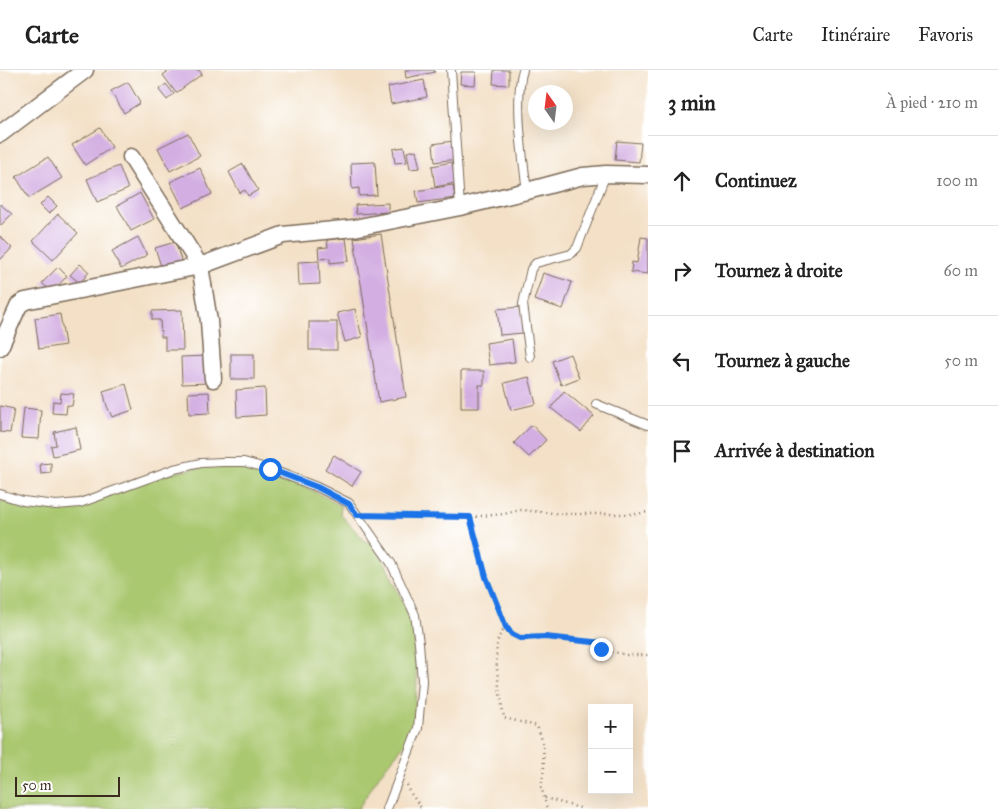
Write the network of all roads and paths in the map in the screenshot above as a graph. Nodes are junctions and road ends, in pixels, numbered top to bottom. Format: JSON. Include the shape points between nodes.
{"nodes":[{"id":1,"x":85,"y":70,"type":"edge"},
{"id":2,"x":451,"y":70,"type":"edge"},
{"id":3,"x":523,"y":70,"type":"edge"},
{"id":4,"x":0,"y":134,"type":"edge"},
{"id":5,"x":131,"y":157,"type":"dead end"},
{"id":6,"x":606,"y":174,"type":"junction"},
{"id":7,"x":648,"y":175,"type":"edge"},
{"id":8,"x":527,"y":191,"type":"junction"},
{"id":9,"x":460,"y":207,"type":"junction"},
{"id":10,"x":200,"y":266,"type":"junction"},
{"id":11,"x":0,"y":347,"type":"edge"},
{"id":12,"x":530,"y":357,"type":"dead end"},
{"id":13,"x":213,"y":379,"type":"dead end"},
{"id":14,"x":596,"y":404,"type":"dead end"},
{"id":15,"x":648,"y":425,"type":"edge"},
{"id":16,"x":0,"y":494,"type":"edge"},
{"id":17,"x":648,"y":512,"type":"edge"},
{"id":18,"x":357,"y":515,"type":"junction"},
{"id":19,"x":470,"y":517,"type":"junction"},
{"id":20,"x":506,"y":627,"type":"junction"},
{"id":21,"x":648,"y":655,"type":"edge"},
{"id":22,"x":402,"y":770,"type":"junction"},
{"id":23,"x":545,"y":798,"type":"junction"},
{"id":24,"x":387,"y":809,"type":"edge"},
{"id":25,"x":422,"y":809,"type":"edge"},
{"id":26,"x":547,"y":809,"type":"edge"},
{"id":27,"x":583,"y":809,"type":"edge"}],
"edges":[{"from":1,"to":4,"type":"street"},
{"from":2,"to":9,"type":"lane"},
{"from":3,"to":8,"type":"lane","via":[[519,101]]},
{"from":5,"to":10,"type":"street"},
{"from":6,"to":7,"type":"street"},
{"from":6,"to":8,"type":"street","via":[[583,176]]},
{"from":6,"to":12,"type":"lane","via":[[577,248],[571,254],[536,263],[531,270],[524,304]]},
{"from":8,"to":9,"type":"street"},
{"from":9,"to":10,"type":"street","via":[[354,228],[283,235]]},
{"from":10,"to":11,"type":"street","via":[[25,301],[19,305]]},
{"from":10,"to":13,"type":"street","via":[[209,321]]},
{"from":14,"to":15,"type":"lane"},
{"from":16,"to":18,"type":"lane","via":[[56,505],[80,503],[174,469],[202,463],[244,462],[317,487],[349,504]]},
{"from":17,"to":19,"type":"path","via":[[564,514],[520,510]]},
{"from":18,"to":19,"type":"path"},
{"from":18,"to":22,"type":"lane","via":[[392,563],[415,615],[422,681],[418,728]]},
{"from":19,"to":20,"type":"path","via":[[486,577]]},
{"from":20,"to":21,"type":"path","via":[[520,638],[545,637],[603,643],[601,649],[627,655]]},
{"from":20,"to":23,"type":"path","via":[[498,638],[497,647],[504,718],[537,726],[543,743],[541,786]]},
{"from":22,"to":24,"type":"lane"},
{"from":22,"to":25,"type":"path","via":[[409,791]]},
{"from":23,"to":26,"type":"path"},
{"from":23,"to":27,"type":"path"}]}
